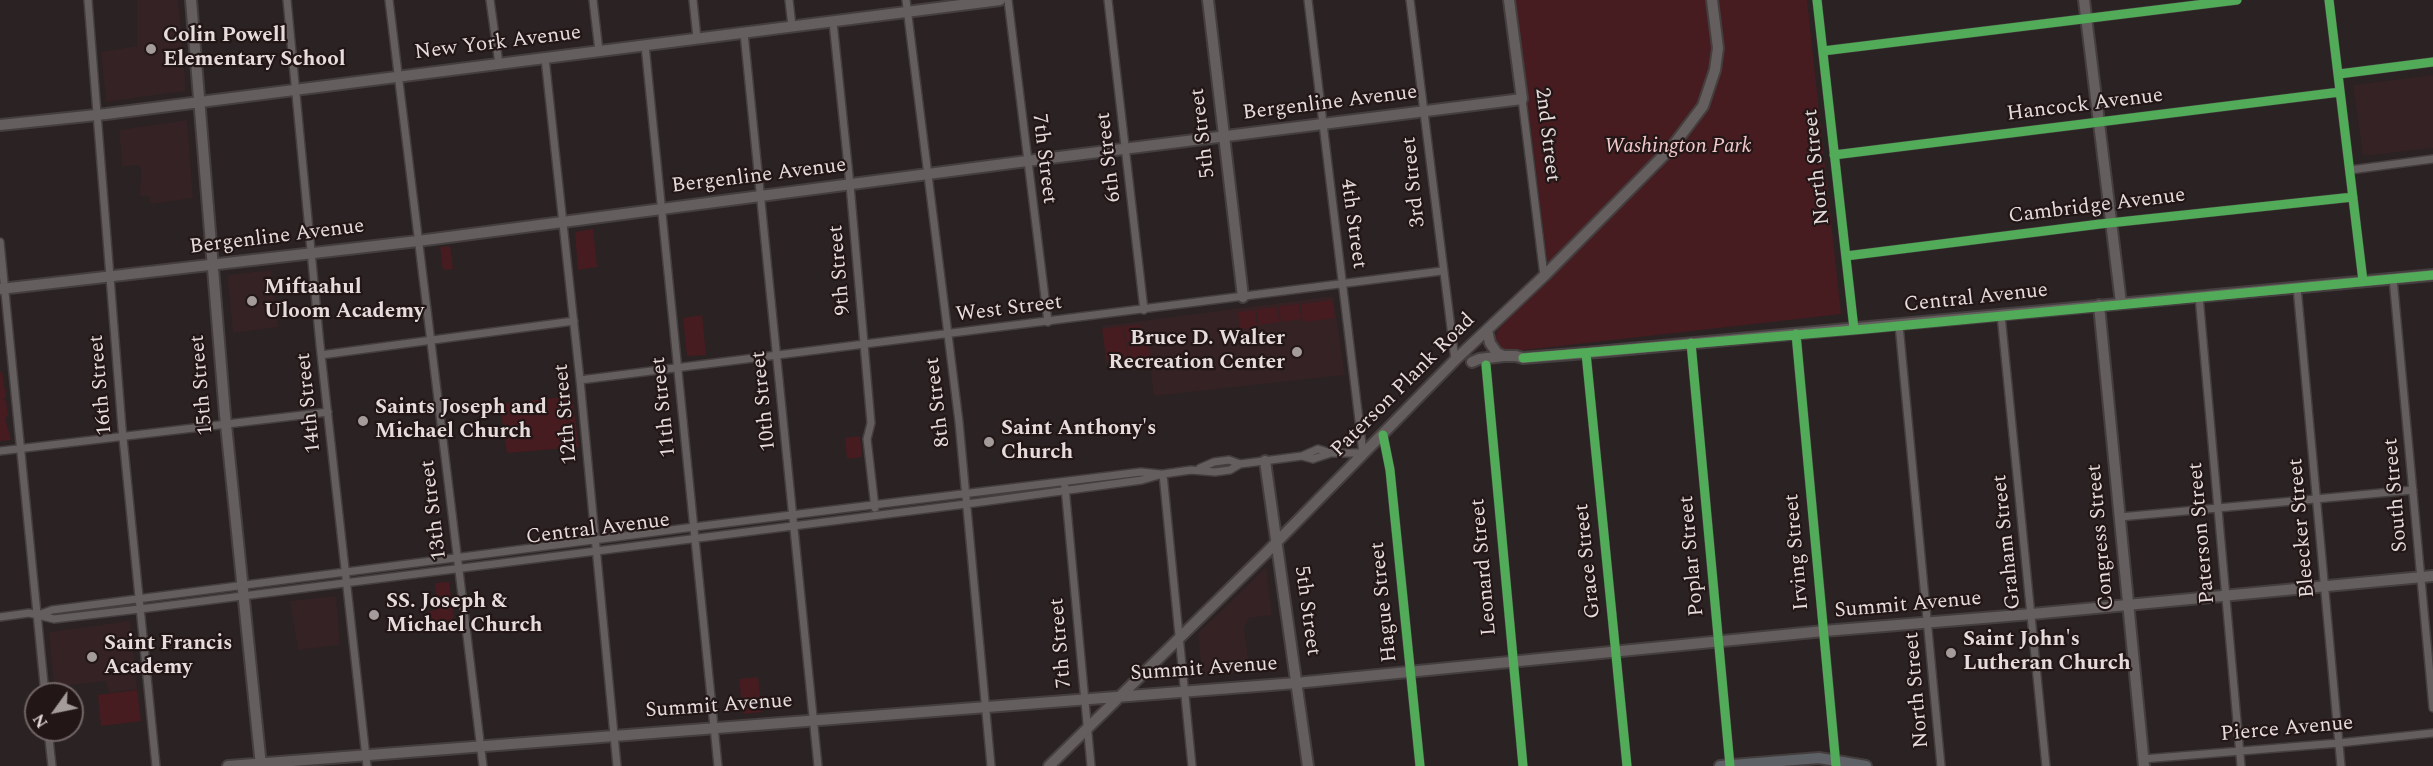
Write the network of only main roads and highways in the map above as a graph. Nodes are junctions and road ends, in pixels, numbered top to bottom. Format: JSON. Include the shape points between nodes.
{"nodes":[{"id":1,"x":1836,"y":763,"type":"edge"},
{"id":2,"x":1727,"y":766,"type":"edge"},
{"id":3,"x":1866,"y":766,"type":"edge"}],
"edges":[{"from":1,"to":2,"type":"main road","via":[[1799,758]]},
{"from":1,"to":3,"type":"main road"}]}
